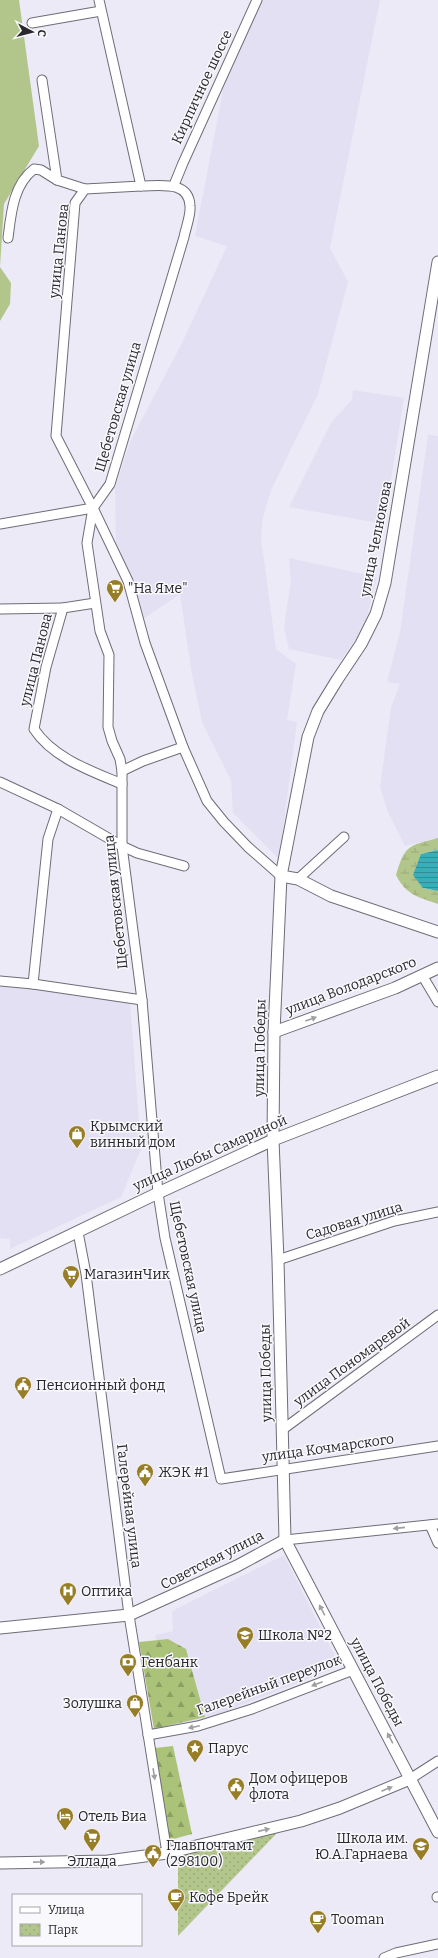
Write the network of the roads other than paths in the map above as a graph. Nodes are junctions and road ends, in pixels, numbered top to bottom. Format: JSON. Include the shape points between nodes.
{"nodes":[{"id":1,"x":99,"y":0,"type":"edge"},
{"id":2,"x":257,"y":0,"type":"edge"},
{"id":3,"x":101,"y":11,"type":"junction"},
{"id":4,"x":32,"y":23,"type":"dead end"},
{"id":5,"x":42,"y":80,"type":"dead end"},
{"id":6,"x":57,"y":180,"type":"junction"},
{"id":7,"x":174,"y":185,"type":"junction"},
{"id":8,"x":141,"y":186,"type":"junction"},
{"id":9,"x":86,"y":189,"type":"junction"},
{"id":10,"x":8,"y":238,"type":"dead end"},
{"id":11,"x":438,"y":262,"type":"edge"},
{"id":12,"x":93,"y":508,"type":"junction"},
{"id":13,"x":0,"y":524,"type":"edge"},
{"id":14,"x":95,"y":603,"type":"junction"},
{"id":15,"x":63,"y":608,"type":"junction"},
{"id":16,"x":0,"y":609,"type":"edge"},
{"id":17,"x":183,"y":747,"type":"junction"},
{"id":18,"x":122,"y":771,"type":"junction"},
{"id":19,"x":0,"y":782,"type":"edge"},
{"id":20,"x":122,"y":784,"type":"junction"},
{"id":21,"x":58,"y":809,"type":"junction"},
{"id":22,"x":344,"y":837,"type":"dead end"},
{"id":23,"x":122,"y":846,"type":"junction"},
{"id":24,"x":184,"y":866,"type":"dead end"},
{"id":25,"x":281,"y":876,"type":"junction"},
{"id":26,"x":298,"y":879,"type":"junction"},
{"id":27,"x":438,"y":932,"type":"edge"},
{"id":28,"x":438,"y":968,"type":"edge"},
{"id":29,"x":422,"y":975,"type":"junction"},
{"id":30,"x":0,"y":981,"type":"edge"},
{"id":31,"x":33,"y":984,"type":"junction"},
{"id":32,"x":142,"y":1000,"type":"junction"},
{"id":33,"x":438,"y":1002,"type":"edge"},
{"id":34,"x":274,"y":1032,"type":"junction"},
{"id":35,"x":438,"y":1076,"type":"edge"},
{"id":36,"x":273,"y":1140,"type":"junction"},
{"id":37,"x":158,"y":1193,"type":"junction"},
{"id":38,"x":438,"y":1212,"type":"edge"},
{"id":39,"x":78,"y":1232,"type":"junction"},
{"id":40,"x":278,"y":1260,"type":"junction"},
{"id":41,"x":0,"y":1269,"type":"edge"},
{"id":42,"x":438,"y":1316,"type":"edge"},
{"id":43,"x":282,"y":1430,"type":"junction"},
{"id":44,"x":438,"y":1446,"type":"edge"},
{"id":45,"x":284,"y":1469,"type":"junction"},
{"id":46,"x":221,"y":1479,"type":"joint"},
{"id":47,"x":434,"y":1525,"type":"edge"},
{"id":48,"x":285,"y":1540,"type":"junction"},
{"id":49,"x":438,"y":1543,"type":"edge"},
{"id":50,"x":129,"y":1615,"type":"junction"},
{"id":51,"x":0,"y":1628,"type":"edge"},
{"id":52,"x":353,"y":1670,"type":"junction"},
{"id":53,"x":148,"y":1735,"type":"junction"},
{"id":54,"x":438,"y":1761,"type":"edge"},
{"id":55,"x":409,"y":1776,"type":"junction"},
{"id":56,"x":438,"y":1832,"type":"edge"},
{"id":57,"x":167,"y":1853,"type":"junction"},
{"id":58,"x":0,"y":1863,"type":"edge"},
{"id":59,"x":438,"y":1944,"type":"edge"},
{"id":60,"x":384,"y":1958,"type":"edge"}],
"edges":[{"from":1,"to":3,"type":"street"},
{"from":2,"to":7,"type":"street","name":"Кирпичное шоссе"},
{"from":3,"to":4,"type":"street"},
{"from":3,"to":8,"type":"street"},
{"from":5,"to":6,"type":"street"},
{"from":6,"to":9,"type":"street"},
{"from":6,"to":10,"type":"street","via":[[41,170],[34,169],[27,174],[12,204]]},
{"from":7,"to":8,"type":"street"},
{"from":7,"to":12,"type":"street","name":"Щебетовская улица","via":[[184,191],[190,206],[184,237],[110,484]]},
{"from":8,"to":9,"type":"street","name":"улица Панова"},
{"from":9,"to":12,"type":"street","name":"улица Панова","via":[[75,203],[56,436]]},
{"from":11,"to":25,"type":"main road","name":"улица Челнокова","via":[[385,583],[376,614],[361,644],[318,711],[308,737]]},
{"from":12,"to":13,"type":"street"},
{"from":12,"to":14,"type":"street","name":"Щебетовская улица","via":[[87,543]]},
{"from":12,"to":17,"type":"street","name":"улица Панова","via":[[128,581],[146,643]]},
{"from":14,"to":15,"type":"street","name":"улица Панова"},
{"from":14,"to":18,"type":"street","name":"Щебетовская улица","via":[[100,631],[109,655],[108,727]]},
{"from":15,"to":16,"type":"street"},
{"from":15,"to":20,"type":"street","name":"улица Панова","via":[[46,667],[34,728],[42,740],[80,767]]},
{"from":17,"to":18,"type":"street"},
{"from":17,"to":25,"type":"street","name":"улица Панова","via":[[211,806],[248,847]]},
{"from":18,"to":20,"type":"street","name":"Щебетовская улица"},
{"from":19,"to":21,"type":"street"},
{"from":20,"to":23,"type":"street","name":"Щебетовская улица"},
{"from":21,"to":23,"type":"street"},
{"from":21,"to":31,"type":"street","via":[[48,838]]},
{"from":22,"to":26,"type":"street"},
{"from":23,"to":24,"type":"street","via":[[137,853]]},
{"from":23,"to":32,"type":"street","name":"Щебетовская улица"},
{"from":25,"to":26,"type":"main road"},
{"from":25,"to":34,"type":"main road","name":"улица Победы"},
{"from":26,"to":27,"type":"main road","via":[[331,896]]},
{"from":28,"to":29,"type":"main road","name":"улица Володарского"},
{"from":29,"to":33,"type":"street"},
{"from":34,"to":29,"type":"main road","name":"улица Володарского","one_way":true,"via":[[395,988]]},
{"from":30,"to":31,"type":"street"},
{"from":31,"to":32,"type":"street"},
{"from":32,"to":37,"type":"street","name":"Щебетовская улица"},
{"from":34,"to":36,"type":"main road","name":"улица Победы"},
{"from":35,"to":36,"type":"main road","name":"улица Любы Самариной"},
{"from":36,"to":37,"type":"main road","name":"улица Любы Самариной"},
{"from":36,"to":40,"type":"main road","name":"улица Победы"},
{"from":37,"to":39,"type":"main road","name":"улица Любы Самариной"},
{"from":37,"to":46,"type":"street","name":"Щебетовская улица","via":[[165,1238]]},
{"from":38,"to":40,"type":"street","name":"Садовая улица","via":[[394,1221]]},
{"from":39,"to":41,"type":"main road","name":"улица Любы Самариной"},
{"from":39,"to":50,"type":"street","name":"Галерейная улица","via":[[86,1274]]},
{"from":40,"to":43,"type":"main road","name":"улица Победы"},
{"from":42,"to":43,"type":"street","name":"улица Пономаревой"},
{"from":43,"to":45,"type":"main road","name":"улица Победы"},
{"from":44,"to":45,"type":"street","name":"улица Кочмарского"},
{"from":45,"to":46,"type":"street","name":"улица Кочмарского"},
{"from":45,"to":48,"type":"main road","name":"улица Победы"},
{"from":47,"to":48,"type":"street","name":"Советская улица","one_way":true},
{"from":47,"to":49,"type":"street"},
{"from":48,"to":50,"type":"main road","name":"Советская улица","via":[[237,1566]]},
{"from":52,"to":48,"type":"main road","name":"улица Победы","one_way":true},
{"from":50,"to":51,"type":"main road","name":"Советская улица"},
{"from":50,"to":53,"type":"street","name":"Галерейная улица"},
{"from":52,"to":53,"type":"street","name":"Галерейный переулок","one_way":true,"via":[[252,1709],[198,1726]]},
{"from":55,"to":52,"type":"main road","name":"улица Победы","one_way":true},
{"from":53,"to":57,"type":"street","name":"Галерейная улица","one_way":true},
{"from":54,"to":55,"type":"street"},
{"from":55,"to":56,"type":"main road","name":"улица Победы"},
{"from":57,"to":55,"type":"main road","one_way":true,"via":[[301,1822],[340,1808]]},
{"from":58,"to":57,"type":"main road","one_way":true,"via":[[108,1861]]},
{"from":59,"to":60,"type":"street"}]}
